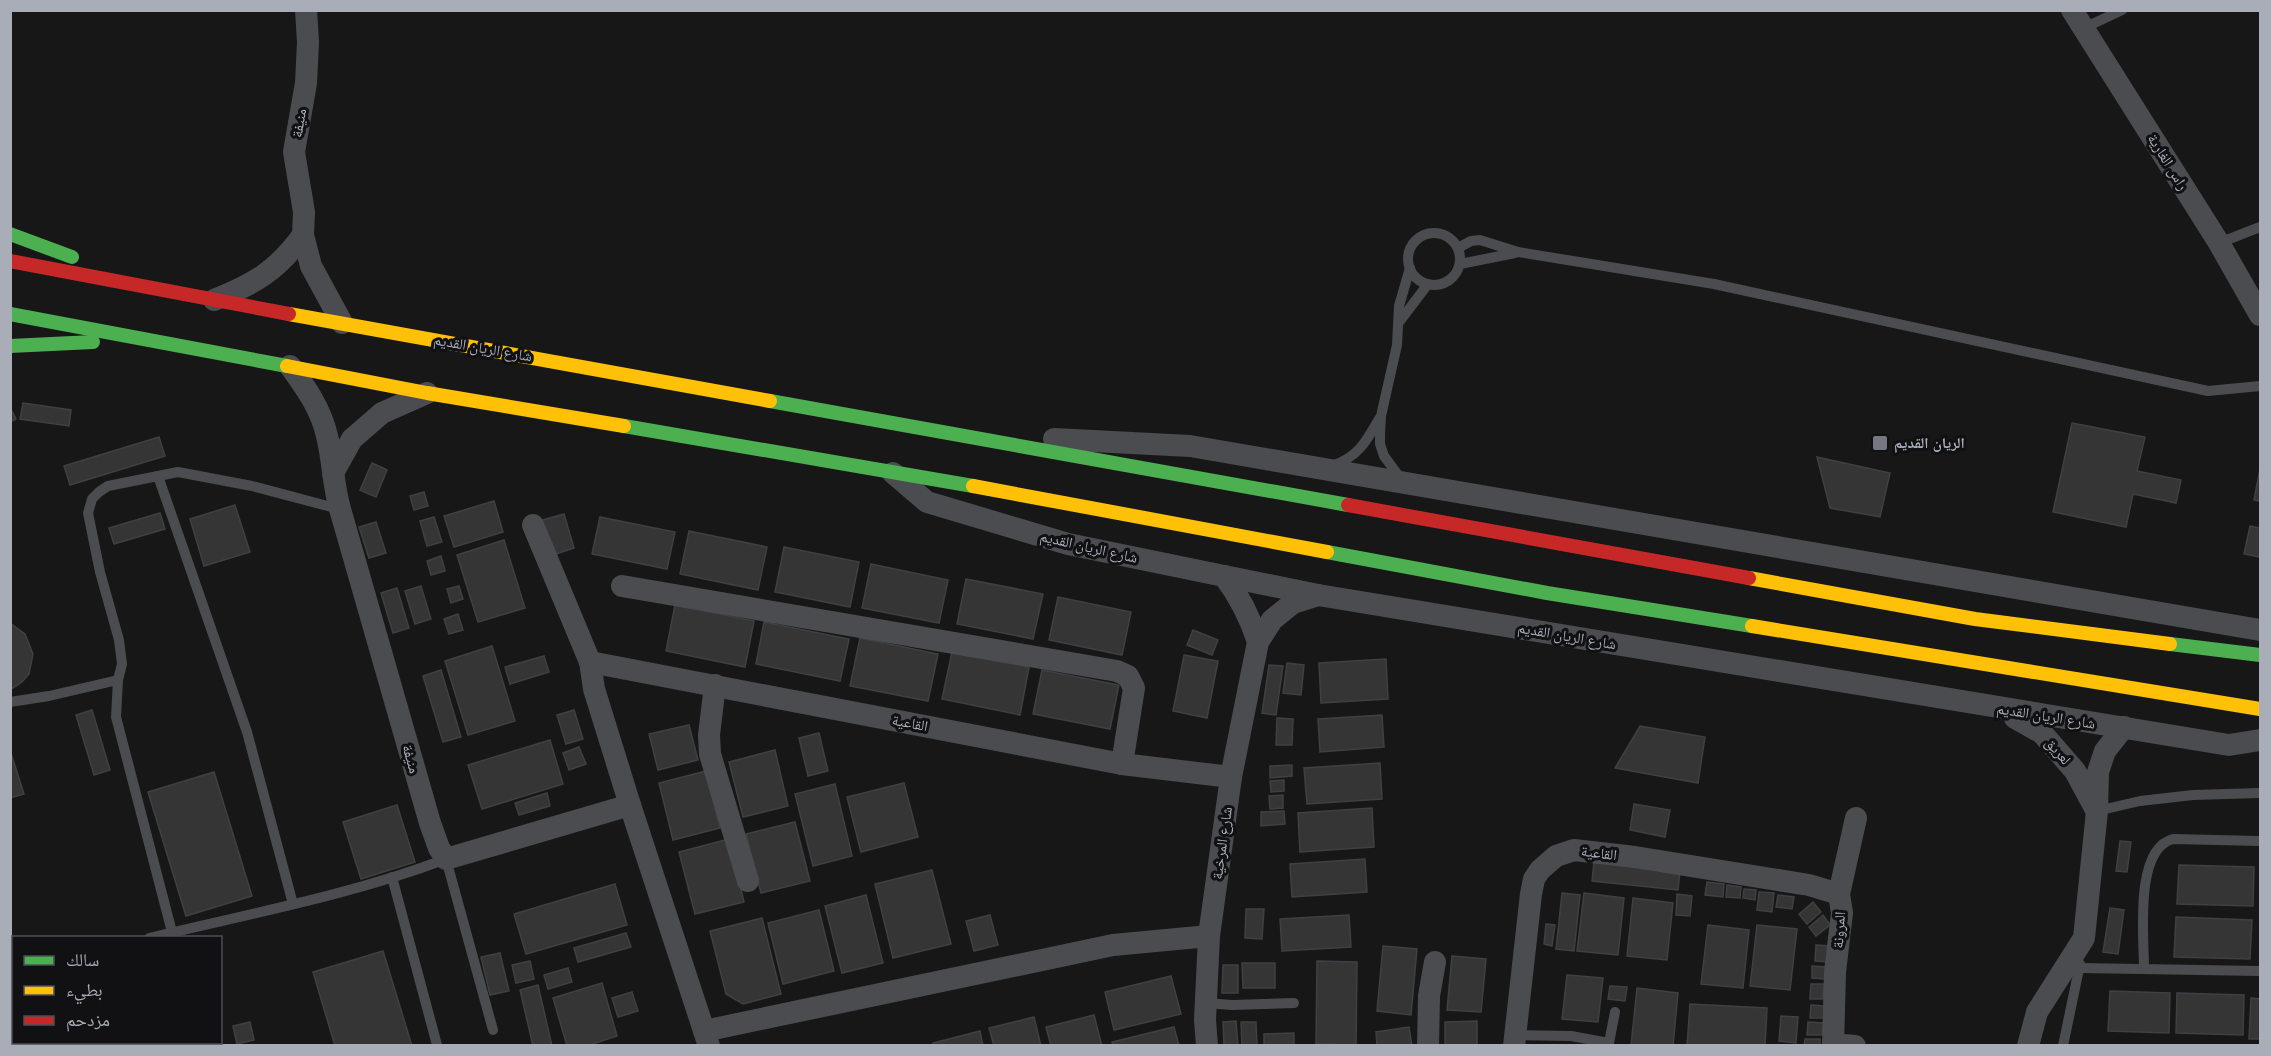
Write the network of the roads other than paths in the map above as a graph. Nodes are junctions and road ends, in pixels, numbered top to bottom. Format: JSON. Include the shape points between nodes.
{"nodes":[{"id":1,"x":306,"y":10,"type":"edge"},
{"id":2,"x":2122,"y":10,"type":"edge"},
{"id":3,"x":2078,"y":19,"type":"edge"},
{"id":4,"x":2260,"y":227,"type":"edge"},
{"id":5,"x":10,"y":234,"type":"edge"},
{"id":6,"x":303,"y":236,"type":"junction"},
{"id":7,"x":2219,"y":243,"type":"junction"},
{"id":8,"x":1458,"y":248,"type":"junction"},
{"id":9,"x":1518,"y":252,"type":"junction"},
{"id":10,"x":10,"y":261,"type":"edge"},
{"id":11,"x":1460,"y":264,"type":"junction"},
{"id":12,"x":1410,"y":268,"type":"junction"},
{"id":13,"x":1428,"y":284,"type":"junction"},
{"id":14,"x":159,"y":288,"type":"junction"},
{"id":15,"x":214,"y":300,"type":"junction"},
{"id":16,"x":10,"y":314,"type":"edge"},
{"id":17,"x":2260,"y":315,"type":"edge"},
{"id":18,"x":1400,"y":321,"type":"junction"},
{"id":19,"x":342,"y":322,"type":"junction"},
{"id":20,"x":151,"y":339,"type":"junction"},
{"id":21,"x":10,"y":346,"type":"edge"},
{"id":22,"x":290,"y":366,"type":"junction"},
{"id":23,"x":2260,"y":386,"type":"edge"},
{"id":24,"x":427,"y":393,"type":"junction"},
{"id":25,"x":1381,"y":416,"type":"junction"},
{"id":26,"x":955,"y":434,"type":"junction"},
{"id":27,"x":1325,"y":469,"type":"junction"},
{"id":28,"x":889,"y":470,"type":"junction"},
{"id":29,"x":333,"y":473,"type":"junction"},
{"id":30,"x":158,"y":476,"type":"junction"},
{"id":31,"x":1406,"y":483,"type":"junction"},
{"id":32,"x":340,"y":509,"type":"junction"},
{"id":33,"x":533,"y":525,"type":"dead end"},
{"id":34,"x":1224,"y":576,"type":"junction"},
{"id":35,"x":621,"y":586,"type":"dead end"},
{"id":36,"x":1318,"y":595,"type":"junction"},
{"id":37,"x":2260,"y":630,"type":"edge"},
{"id":38,"x":1258,"y":642,"type":"junction"},
{"id":39,"x":2260,"y":655,"type":"edge"},
{"id":40,"x":590,"y":662,"type":"junction"},
{"id":41,"x":118,"y":680,"type":"junction"},
{"id":42,"x":716,"y":685,"type":"junction"},
{"id":43,"x":10,"y":702,"type":"edge"},
{"id":44,"x":2000,"y":709,"type":"junction"},
{"id":45,"x":2260,"y":709,"type":"edge"},
{"id":46,"x":2124,"y":727,"type":"junction"},
{"id":47,"x":2260,"y":740,"type":"edge"},
{"id":48,"x":1122,"y":764,"type":"junction"},
{"id":49,"x":1232,"y":777,"type":"junction"},
{"id":50,"x":2260,"y":793,"type":"edge"},
{"id":51,"x":630,"y":806,"type":"junction"},
{"id":52,"x":2097,"y":812,"type":"junction"},
{"id":53,"x":1856,"y":818,"type":"dead end"},
{"id":54,"x":2260,"y":841,"type":"edge"},
{"id":55,"x":446,"y":859,"type":"junction"},
{"id":56,"x":392,"y":877,"type":"junction"},
{"id":57,"x":748,"y":880,"type":"dead end"},
{"id":58,"x":1839,"y":894,"type":"junction"},
{"id":59,"x":293,"y":904,"type":"junction"},
{"id":60,"x":172,"y":932,"type":"junction"},
{"id":61,"x":156,"y":936,"type":"edge"},
{"id":62,"x":1209,"y":936,"type":"junction"},
{"id":63,"x":2084,"y":938,"type":"junction"},
{"id":64,"x":1435,"y":962,"type":"dead end"},
{"id":65,"x":2080,"y":968,"type":"junction"},
{"id":66,"x":2144,"y":969,"type":"junction"},
{"id":67,"x":2260,"y":971,"type":"edge"},
{"id":68,"x":1205,"y":1003,"type":"junction"},
{"id":69,"x":1294,"y":1003,"type":"dead end"},
{"id":70,"x":1615,"y":1012,"type":"dead end"},
{"id":71,"x":493,"y":1030,"type":"dead end"},
{"id":72,"x":707,"y":1039,"type":"edge"},
{"id":73,"x":1515,"y":1040,"type":"edge"},
{"id":74,"x":437,"y":1045,"type":"edge"},
{"id":75,"x":1609,"y":1045,"type":"edge"},
{"id":76,"x":1840,"y":1045,"type":"edge"},
{"id":77,"x":1207,"y":1046,"type":"edge"},
{"id":78,"x":1428,"y":1046,"type":"edge"},
{"id":79,"x":2028,"y":1046,"type":"edge"},
{"id":80,"x":2063,"y":1046,"type":"edge"}],
"edges":[{"from":1,"to":6,"type":"street","name":"منيفة","via":[[306,83],[294,152],[304,212]]},
{"from":2,"to":3,"type":"lane"},
{"from":3,"to":7,"type":"street","name":"راس الغارية"},
{"from":4,"to":7,"type":"lane"},
{"from":5,"to":14,"type":"highway"},
{"from":6,"to":15,"type":"street","via":[[263,278]]},
{"from":6,"to":19,"type":"street","name":"منيفة","via":[[310,266]]},
{"from":7,"to":17,"type":"street","name":"راس الغارية"},
{"from":8,"to":9,"type":"lane","via":[[1480,240]]},
{"from":8,"to":11,"type":"lane"},
{"from":8,"to":12,"type":"lane","via":[[1437,233],[1420,237],[1410,250]]},
{"from":9,"to":11,"type":"lane"},
{"from":9,"to":23,"type":"lane","via":[[1714,284],[2208,391]]},
{"from":10,"to":14,"type":"highway","name":"شارع الريان القديم"},
{"from":11,"to":13,"type":"lane","via":[[1445,283]]},
{"from":12,"to":13,"type":"lane"},
{"from":12,"to":18,"type":"lane"},
{"from":13,"to":18,"type":"lane"},
{"from":14,"to":15,"type":"highway","name":"شارع الريان القديم"},
{"from":15,"to":19,"type":"highway","name":"شارع الريان القديم"},
{"from":16,"to":20,"type":"highway"},
{"from":18,"to":25,"type":"lane"},
{"from":19,"to":26,"type":"highway","name":"شارع الريان القديم"},
{"from":20,"to":21,"type":"highway"},
{"from":20,"to":22,"type":"highway"},
{"from":22,"to":24,"type":"highway"},
{"from":22,"to":29,"type":"street","name":"منيفة","via":[[313,398],[327,434]]},
{"from":24,"to":28,"type":"highway"},
{"from":24,"to":29,"type":"street","via":[[382,413],[352,439]]},
{"from":25,"to":27,"type":"lane","via":[[1357,452]]},
{"from":25,"to":31,"type":"lane","via":[[1380,444],[1384,456]]},
{"from":26,"to":27,"type":"street","name":"شارع الريان القديم","via":[[1190,446]]},
{"from":26,"to":39,"type":"highway","name":"شارع الريان القديم","via":[[1976,619]]},
{"from":27,"to":31,"type":"street","name":"شارع الريان القديم"},
{"from":28,"to":34,"type":"street","name":"شارع الريان القديم","via":[[927,502],[1068,544]]},
{"from":28,"to":45,"type":"highway","via":[[1547,593]]},
{"from":29,"to":32,"type":"street","name":"منيفة"},
{"from":30,"to":32,"type":"lane","via":[[178,472]]},
{"from":30,"to":41,"type":"lane","via":[[108,486],[92,499],[88,513],[119,640],[122,664]]},
{"from":30,"to":59,"type":"lane","via":[[247,732]]},
{"from":31,"to":37,"type":"street","name":"شارع الريان القديم"},
{"from":32,"to":55,"type":"street","name":"منيفة","via":[[430,822]]},
{"from":33,"to":40,"type":"street"},
{"from":34,"to":36,"type":"street","name":"شارع الريان القديم"},
{"from":34,"to":38,"type":"street","via":[[1239,596]]},
{"from":35,"to":48,"type":"street","via":[[1117,671],[1128,676],[1134,688]]},
{"from":36,"to":38,"type":"street","name":"شارع المرخية","via":[[1293,603],[1272,620]]},
{"from":36,"to":44,"type":"street","name":"شارع الريان القديم"},
{"from":38,"to":49,"type":"street","name":"شارع المرخية"},
{"from":40,"to":42,"type":"street","name":"القاعية"},
{"from":40,"to":51,"type":"street","via":[[594,689]]},
{"from":41,"to":43,"type":"lane"},
{"from":41,"to":60,"type":"lane","via":[[116,717]]},
{"from":42,"to":48,"type":"street","name":"القاعية"},
{"from":42,"to":57,"type":"street","via":[[710,754]]},
{"from":44,"to":46,"type":"street","name":"شارع الريان القديم"},
{"from":44,"to":52,"type":"street","name":"لعريق","via":[[2042,733],[2075,771]]},
{"from":46,"to":47,"type":"street","name":"شارع الريان القديم","via":[[2229,746]]},
{"from":46,"to":52,"type":"street","via":[[2105,752],[2098,772]]},
{"from":48,"to":49,"type":"street","name":"القاعية"},
{"from":49,"to":62,"type":"street","name":"شارع المرخية"},
{"from":50,"to":52,"type":"lane","via":[[2140,801]]},
{"from":51,"to":55,"type":"street"},
{"from":51,"to":72,"type":"street"},
{"from":52,"to":63,"type":"street"},
{"from":53,"to":58,"type":"street","name":"المرونة"},
{"from":54,"to":66,"type":"lane","via":[[2173,839],[2158,846],[2145,887]]},
{"from":55,"to":56,"type":"lane"},
{"from":55,"to":71,"type":"lane"},
{"from":56,"to":59,"type":"lane"},
{"from":56,"to":74,"type":"lane"},
{"from":58,"to":73,"type":"street","name":"القاعية","via":[[1809,885],[1635,857],[1574,850],[1556,856],[1534,879]]},
{"from":58,"to":76,"type":"street","name":"المرونة","via":[[1842,913],[1835,972]]},
{"from":59,"to":60,"type":"lane"},
{"from":60,"to":61,"type":"lane"},
{"from":62,"to":68,"type":"street","name":"شارع المرخية"},
{"from":62,"to":72,"type":"street","via":[[1113,945]]},
{"from":63,"to":65,"type":"lane"},
{"from":63,"to":79,"type":"street","via":[[2037,1012]]},
{"from":64,"to":78,"type":"street","via":[[1429,996]]},
{"from":65,"to":66,"type":"lane"},
{"from":65,"to":80,"type":"lane"},
{"from":66,"to":67,"type":"lane"},
{"from":68,"to":69,"type":"lane"},
{"from":68,"to":77,"type":"street","name":"شارع المرخية"},
{"from":70,"to":75,"type":"lane"},
{"from":73,"to":75,"type":"lane","via":[[1571,1036]]}]}
